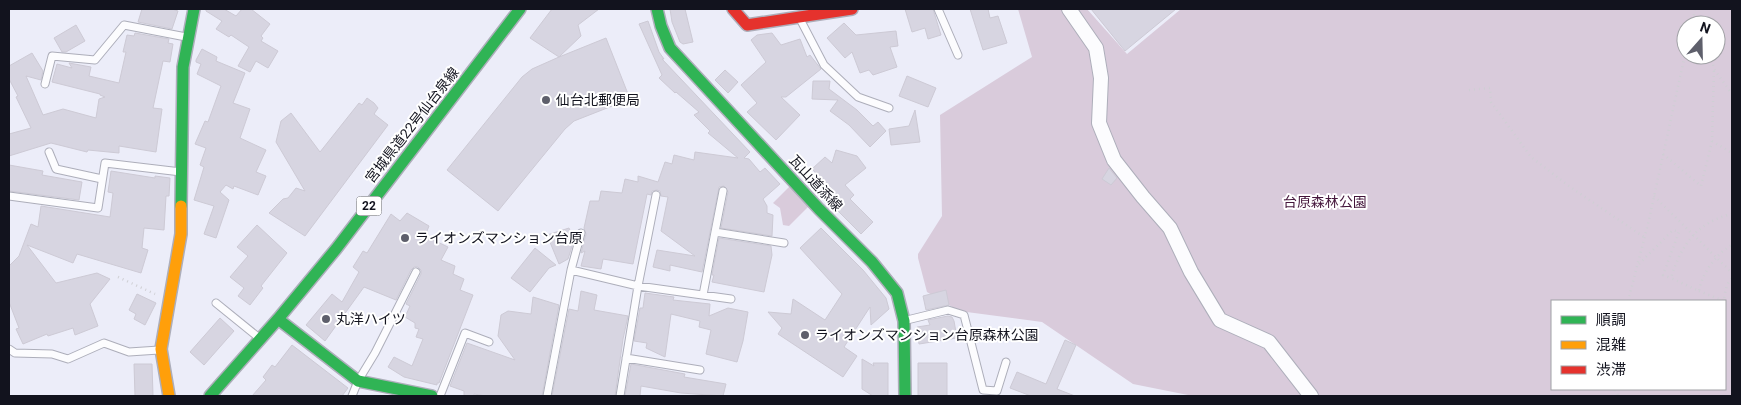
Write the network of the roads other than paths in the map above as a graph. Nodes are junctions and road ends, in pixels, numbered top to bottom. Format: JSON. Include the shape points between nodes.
{"nodes":[{"id":1,"x":194,"y":9,"type":"edge"},
{"id":2,"x":520,"y":9,"type":"edge"},
{"id":3,"x":657,"y":9,"type":"edge"},
{"id":4,"x":733,"y":9,"type":"edge"},
{"id":5,"x":852,"y":9,"type":"edge"},
{"id":6,"x":938,"y":9,"type":"edge"},
{"id":7,"x":1069,"y":9,"type":"edge"},
{"id":8,"x":799,"y":17,"type":"junction"},
{"id":9,"x":188,"y":37,"type":"junction"},
{"id":10,"x":958,"y":54,"type":"dead end"},
{"id":11,"x":45,"y":84,"type":"dead end"},
{"id":12,"x":890,"y":108,"type":"dead end"},
{"id":13,"x":49,"y":152,"type":"dead end"},
{"id":14,"x":182,"y":172,"type":"junction"},
{"id":15,"x":102,"y":179,"type":"junction"},
{"id":16,"x":723,"y":191,"type":"dead end"},
{"id":17,"x":9,"y":196,"type":"edge"},
{"id":18,"x":656,"y":196,"type":"dead end"},
{"id":19,"x":715,"y":232,"type":"junction"},
{"id":20,"x":581,"y":233,"type":"dead end"},
{"id":21,"x":784,"y":243,"type":"dead end"},
{"id":22,"x":572,"y":270,"type":"junction"},
{"id":23,"x":416,"y":272,"type":"dead end"},
{"id":24,"x":638,"y":286,"type":"junction"},
{"id":25,"x":703,"y":295,"type":"junction"},
{"id":26,"x":732,"y":299,"type":"dead end"},
{"id":27,"x":216,"y":303,"type":"dead end"},
{"id":28,"x":278,"y":319,"type":"junction"},
{"id":29,"x":904,"y":321,"type":"junction"},
{"id":30,"x":260,"y":339,"type":"junction"},
{"id":31,"x":489,"y":342,"type":"dead end"},
{"id":32,"x":9,"y":349,"type":"edge"},
{"id":33,"x":161,"y":349,"type":"junction"},
{"id":34,"x":626,"y":358,"type":"junction"},
{"id":35,"x":1006,"y":362,"type":"dead end"},
{"id":36,"x":700,"y":370,"type":"dead end"},
{"id":37,"x":358,"y":382,"type":"junction"},
{"id":38,"x":983,"y":393,"type":"edge"},
{"id":39,"x":419,"y":395,"type":"edge"},
{"id":40,"x":169,"y":396,"type":"edge"},
{"id":41,"x":210,"y":396,"type":"edge"},
{"id":42,"x":352,"y":396,"type":"edge"},
{"id":43,"x":432,"y":396,"type":"edge"},
{"id":44,"x":440,"y":396,"type":"edge"},
{"id":45,"x":547,"y":396,"type":"edge"},
{"id":46,"x":620,"y":396,"type":"edge"},
{"id":47,"x":905,"y":396,"type":"edge"},
{"id":48,"x":1311,"y":396,"type":"edge"}],
"edges":[{"from":1,"to":9,"type":"street"},
{"from":2,"to":28,"type":"street","name":"宮城県道22号仙台泉線","number":"22"},
{"from":3,"to":29,"type":"street","name":"瓦山道添線","via":[[670,48],[872,262],[896,293]]},
{"from":4,"to":8,"type":"street","via":[[747,25]]},
{"from":5,"to":8,"type":"street"},
{"from":6,"to":10,"type":"lane"},
{"from":7,"to":48,"type":"street","via":[[1096,48],[1100,78],[1099,124],[1114,160],[1170,228],[1191,272],[1220,320],[1269,342]]},
{"from":8,"to":12,"type":"lane","via":[[824,65],[858,97]]},
{"from":9,"to":11,"type":"lane","via":[[124,26],[95,60],[52,56]]},
{"from":9,"to":14,"type":"street","via":[[183,67]]},
{"from":13,"to":15,"type":"lane","via":[[56,169]]},
{"from":14,"to":15,"type":"lane","via":[[105,163]]},
{"from":14,"to":33,"type":"street","via":[[181,234]]},
{"from":15,"to":17,"type":"lane","via":[[98,208]]},
{"from":16,"to":19,"type":"lane"},
{"from":18,"to":24,"type":"lane"},
{"from":19,"to":21,"type":"lane"},
{"from":19,"to":25,"type":"lane"},
{"from":20,"to":22,"type":"lane"},
{"from":22,"to":24,"type":"lane"},
{"from":22,"to":45,"type":"lane"},
{"from":23,"to":37,"type":"lane"},
{"from":24,"to":25,"type":"lane"},
{"from":24,"to":34,"type":"lane"},
{"from":25,"to":26,"type":"lane"},
{"from":27,"to":30,"type":"lane"},
{"from":28,"to":30,"type":"street","name":"宮城県道22号仙台泉線","number":"22"},
{"from":28,"to":37,"type":"street"},
{"from":29,"to":38,"type":"lane","via":[[948,310],[964,315]]},
{"from":29,"to":47,"type":"street","name":"瓦山道添線"},
{"from":30,"to":41,"type":"street","name":"宮城県道22号仙台泉線","number":"22"},
{"from":31,"to":44,"type":"lane","via":[[465,333]]},
{"from":32,"to":33,"type":"lane","via":[[15,353],[52,354],[68,359],[104,343],[129,352]]},
{"from":33,"to":40,"type":"street"},
{"from":34,"to":36,"type":"lane"},
{"from":34,"to":46,"type":"lane"},
{"from":35,"to":38,"type":"lane","via":[[997,391]]},
{"from":37,"to":39,"type":"street"},
{"from":37,"to":42,"type":"lane"},
{"from":39,"to":43,"type":"street"}]}
